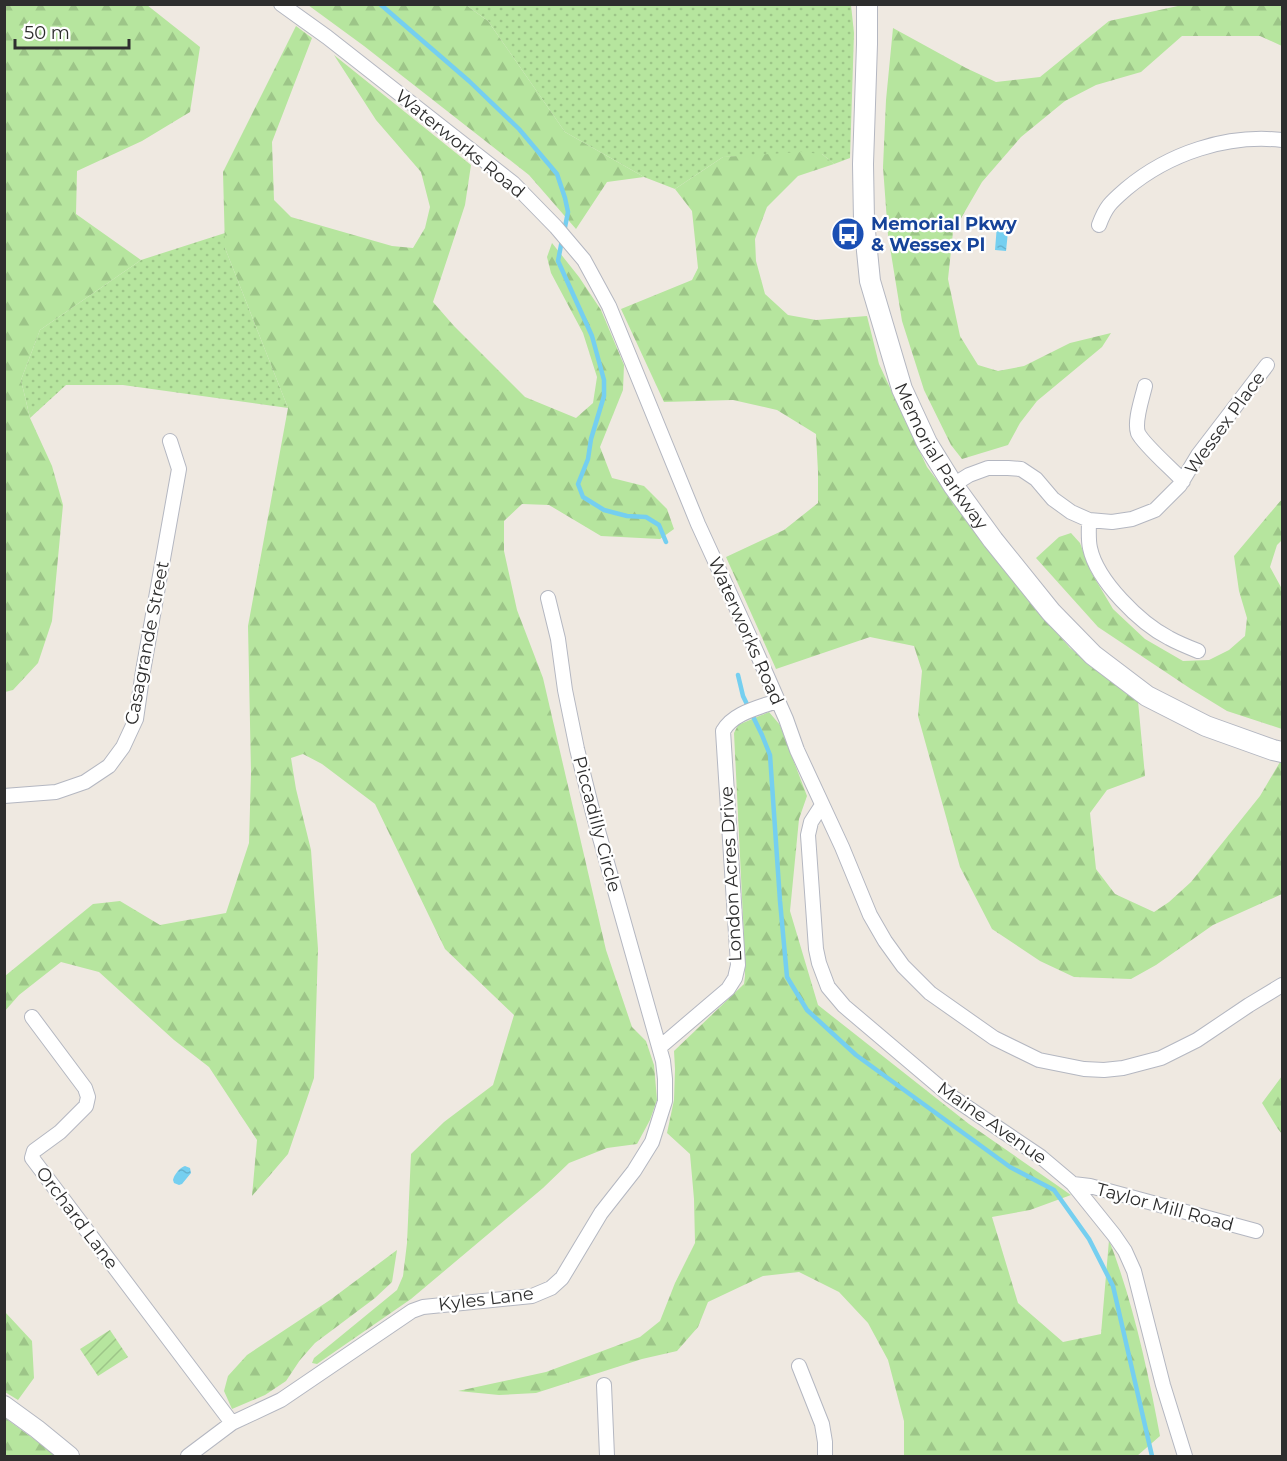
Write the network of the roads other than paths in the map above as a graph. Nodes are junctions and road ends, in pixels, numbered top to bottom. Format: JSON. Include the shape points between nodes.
{"nodes":[{"id":1,"x":281,"y":4,"type":"edge"},
{"id":2,"x":867,"y":4,"type":"edge"},
{"id":3,"x":1282,"y":140,"type":"edge"},
{"id":4,"x":1099,"y":225,"type":"dead end"},
{"id":5,"x":1267,"y":365,"type":"dead end"},
{"id":6,"x":1145,"y":387,"type":"dead end"},
{"id":7,"x":170,"y":441,"type":"dead end"},
{"id":8,"x":1183,"y":481,"type":"junction"},
{"id":9,"x":953,"y":486,"type":"junction"},
{"id":10,"x":1089,"y":520,"type":"junction"},
{"id":11,"x":548,"y":598,"type":"dead end"},
{"id":12,"x":1198,"y":651,"type":"dead end"},
{"id":13,"x":777,"y":701,"type":"junction"},
{"id":14,"x":1282,"y":752,"type":"edge"},
{"id":15,"x":4,"y":796,"type":"edge"},
{"id":16,"x":822,"y":806,"type":"junction"},
{"id":17,"x":1282,"y":985,"type":"edge"},
{"id":18,"x":32,"y":1017,"type":"dead end"},
{"id":19,"x":660,"y":1047,"type":"junction"},
{"id":20,"x":1073,"y":1184,"type":"junction"},
{"id":21,"x":1256,"y":1231,"type":"dead end"},
{"id":22,"x":799,"y":1366,"type":"dead end"},
{"id":23,"x":604,"y":1385,"type":"dead end"},
{"id":24,"x":4,"y":1405,"type":"edge"},
{"id":25,"x":232,"y":1423,"type":"junction"},
{"id":26,"x":70,"y":1456,"type":"edge"},
{"id":27,"x":188,"y":1456,"type":"edge"},
{"id":28,"x":607,"y":1456,"type":"edge"},
{"id":29,"x":825,"y":1456,"type":"edge"},
{"id":30,"x":1185,"y":1456,"type":"edge"}],
"edges":[{"from":1,"to":13,"type":"street","name":"Waterworks Road","via":[[500,172],[584,260],[609,306],[698,524]]},
{"from":2,"to":9,"type":"main road","name":"Memorial Parkway","via":[[863,164],[870,281],[902,389],[927,443]]},
{"from":3,"to":4,"type":"street","via":[[1234,141],[1172,160],[1115,198],[1104,210]]},
{"from":5,"to":8,"type":"street","name":"Wessex Place","via":[[1198,455]]},
{"from":6,"to":8,"type":"street","name":"Wessex Place","via":[[1138,433]]},
{"from":7,"to":15,"type":"street","name":"Casagrande Street","via":[[179,469],[136,719],[123,747],[109,766],[85,782],[56,792]]},
{"from":8,"to":10,"type":"street","name":"Wessex Place","via":[[1155,510],[1132,519]]},
{"from":9,"to":10,"type":"street","name":"Wessex Place","via":[[988,468],[1021,469],[1053,499]]},
{"from":9,"to":14,"type":"main road","name":"Memorial Parkway","via":[[1052,612],[1094,655],[1148,696],[1197,722]]},
{"from":10,"to":12,"type":"street","via":[[1090,549],[1096,567],[1111,589],[1162,634]]},
{"from":11,"to":19,"type":"street","name":"Piccadilly Circle","via":[[593,813]]},
{"from":13,"to":16,"type":"street","name":"Waterworks Road"},
{"from":13,"to":19,"type":"street","name":"London Acres Drive","via":[[735,718],[723,731],[738,965],[735,978],[728,989]]},
{"from":16,"to":17,"type":"street","name":"Waterworks Road","via":[[870,915],[903,966],[930,993],[971,1023],[1040,1060],[1104,1070],[1161,1058],[1197,1040]]},
{"from":16,"to":20,"type":"street","name":"Maine Avenue","via":[[810,822],[808,835],[816,949],[828,987],[844,1006],[949,1095],[1041,1157]]},
{"from":18,"to":25,"type":"street","name":"Orchard Lane","via":[[88,1097],[86,1106],[34,1151],[32,1158]]},
{"from":19,"to":25,"type":"street","name":"Kyles Lane","via":[[665,1101],[652,1142],[601,1213],[562,1278],[551,1288],[532,1296],[412,1311],[281,1400]]},
{"from":20,"to":21,"type":"street","name":"Taylor Mill Road"},
{"from":20,"to":30,"type":"street","name":"Maine Avenue","via":[[1104,1221],[1134,1271]]},
{"from":22,"to":29,"type":"street","via":[[822,1424]]},
{"from":23,"to":28,"type":"street"},
{"from":24,"to":26,"type":"street"},
{"from":25,"to":27,"type":"street","name":"Kyles Lane"}]}
